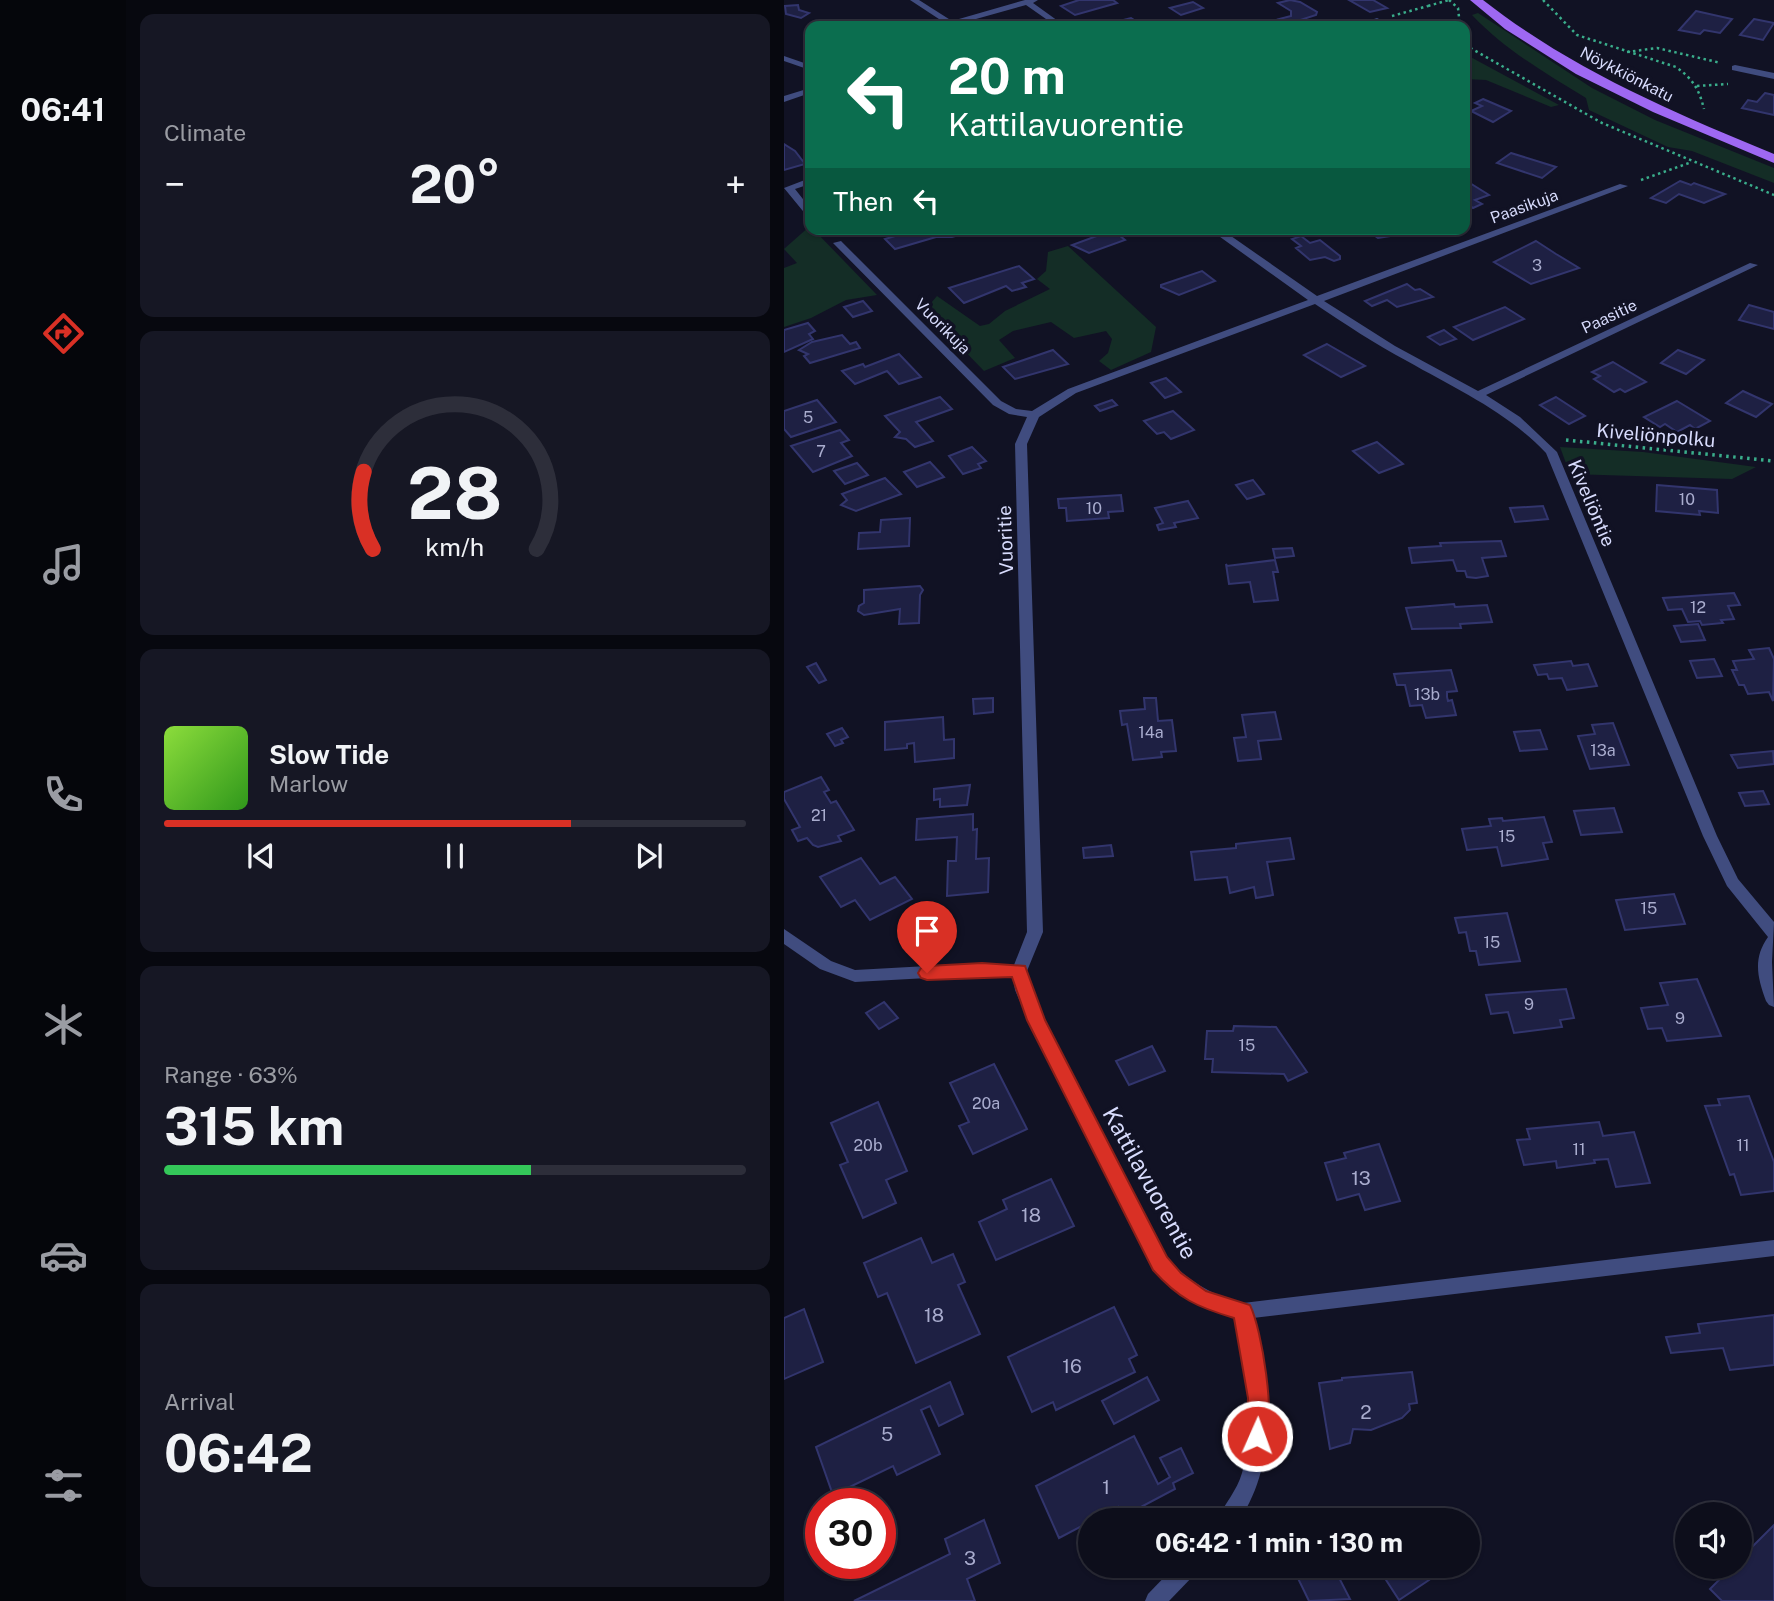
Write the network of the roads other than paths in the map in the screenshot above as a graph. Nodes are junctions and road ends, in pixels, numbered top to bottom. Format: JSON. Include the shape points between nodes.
{"nodes":[{"id":1,"x":915,"y":0,"type":"edge"},
{"id":2,"x":1476,"y":0,"type":"edge"},
{"id":3,"x":1030,"y":1,"type":"edge"},
{"id":4,"x":1377,"y":20,"type":"road end"},
{"id":5,"x":942,"y":21,"type":"edge"},
{"id":6,"x":957,"y":21,"type":"edge"},
{"id":7,"x":1056,"y":21,"type":"edge"},
{"id":8,"x":1374,"y":21,"type":"edge"},
{"id":9,"x":784,"y":58,"type":"edge"},
{"id":10,"x":805,"y":66,"type":"edge"},
{"id":11,"x":1735,"y":68,"type":"road end"},
{"id":12,"x":1774,"y":76,"type":"edge"},
{"id":13,"x":805,"y":92,"type":"edge"},
{"id":14,"x":784,"y":99,"type":"edge"},
{"id":15,"x":1774,"y":159,"type":"edge"},
{"id":16,"x":805,"y":183,"type":"edge"},
{"id":17,"x":1623,"y":186,"type":"road end"},
{"id":18,"x":805,"y":208,"type":"edge"},
{"id":19,"x":1223,"y":235,"type":"edge"},
{"id":20,"x":838,"y":243,"type":"dead end"},
{"id":21,"x":1753,"y":265,"type":"dead end"},
{"id":22,"x":1317,"y":299,"type":"junction"},
{"id":23,"x":1478,"y":394,"type":"junction"},
{"id":24,"x":1034,"y":415,"type":"junction"},
{"id":25,"x":1774,"y":933,"type":"edge"},
{"id":26,"x":784,"y":935,"type":"edge"},
{"id":27,"x":1774,"y":940,"type":"edge"},
{"id":28,"x":1019,"y":971,"type":"junction"},
{"id":29,"x":1774,"y":1001,"type":"edge"},
{"id":30,"x":1774,"y":1248,"type":"edge"},
{"id":31,"x":1243,"y":1311,"type":"junction"},
{"id":32,"x":1235,"y":1508,"type":"edge"},
{"id":33,"x":1177,"y":1578,"type":"edge"},
{"id":34,"x":1155,"y":1601,"type":"edge"}],
"edges":[{"from":1,"to":5,"type":"street"},
{"from":2,"to":15,"type":"main road","name":"Nöykkiönkatu","via":[[1571,66]]},
{"from":3,"to":6,"type":"street"},
{"from":3,"to":7,"type":"street"},
{"from":4,"to":8,"type":"street"},
{"from":9,"to":10,"type":"street"},
{"from":11,"to":12,"type":"street"},
{"from":13,"to":14,"type":"street"},
{"from":16,"to":18,"type":"street","via":[[789,188]]},
{"from":17,"to":22,"type":"street","name":"Paasikuja"},
{"from":19,"to":22,"type":"street","name":"Kiveliöntie"},
{"from":20,"to":24,"type":"street","name":"Vuorikuja","via":[[997,403],[1013,412]]},
{"from":21,"to":23,"type":"street","name":"Paasitie"},
{"from":22,"to":23,"type":"street","name":"Kiveliöntie","via":[[1392,349]]},
{"from":22,"to":24,"type":"street","via":[[1072,391]]},
{"from":23,"to":25,"type":"street","name":"Kiveliöntie","via":[[1536,434],[1551,452],[1710,836],[1732,882]]},
{"from":24,"to":28,"type":"street","name":"Vuoritie","via":[[1021,444],[1035,932]]},
{"from":26,"to":28,"type":"street","via":[[816,962],[855,976]]},
{"from":27,"to":29,"type":"street","via":[[1763,962]]},
{"from":28,"to":31,"type":"street","name":"Kattilavuorentie","via":[[1036,1020],[1160,1263],[1200,1299]]},
{"from":30,"to":31,"type":"street","name":"Kattilavuorentie"},
{"from":31,"to":32,"type":"street","via":[[1259,1398],[1251,1484]]},
{"from":33,"to":34,"type":"street"}]}
